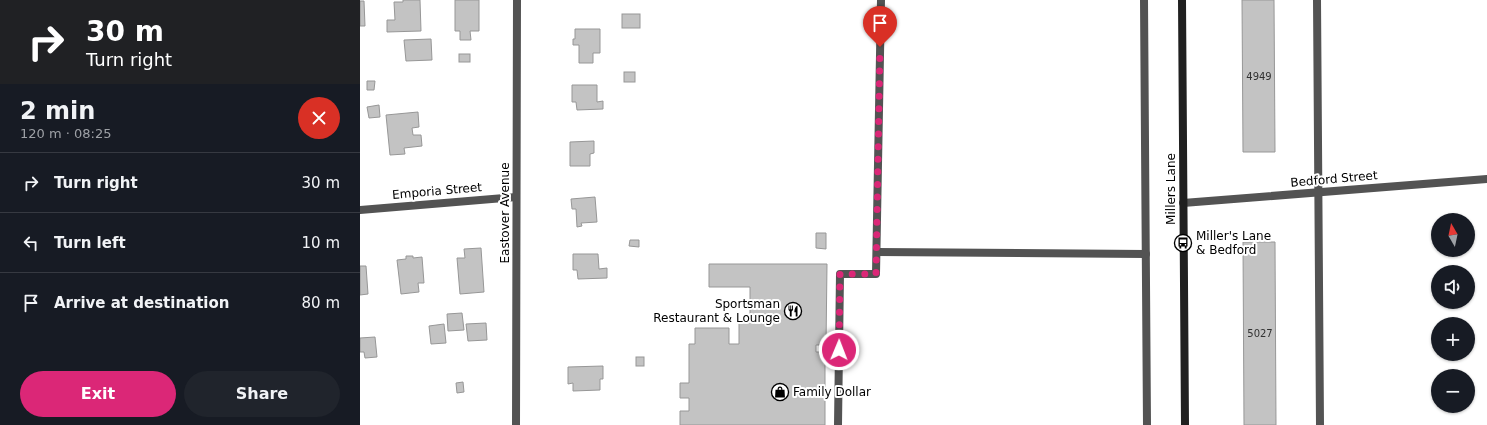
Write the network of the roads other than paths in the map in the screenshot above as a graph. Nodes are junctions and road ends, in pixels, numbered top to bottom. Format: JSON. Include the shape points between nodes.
{"nodes":[{"id":1,"x":517,"y":0,"type":"edge"},
{"id":2,"x":881,"y":0,"type":"edge"},
{"id":3,"x":1144,"y":0,"type":"edge"},
{"id":4,"x":1182,"y":0,"type":"edge"},
{"id":5,"x":1317,"y":0,"type":"edge"},
{"id":6,"x":1487,"y":179,"type":"edge"},
{"id":7,"x":1317,"y":193,"type":"junction"},
{"id":8,"x":516,"y":197,"type":"junction"},
{"id":9,"x":1183,"y":203,"type":"junction"},
{"id":10,"x":360,"y":210,"type":"edge"},
{"id":11,"x":877,"y":252,"type":"junction"},
{"id":12,"x":1146,"y":254,"type":"junction"},
{"id":13,"x":516,"y":425,"type":"edge"},
{"id":14,"x":838,"y":425,"type":"edge"},
{"id":15,"x":1147,"y":425,"type":"edge"},
{"id":16,"x":1185,"y":425,"type":"edge"},
{"id":17,"x":1320,"y":425,"type":"edge"}],
"edges":[{"from":1,"to":8,"type":"street","name":"Eastover Avenue"},
{"from":2,"to":11,"type":"street"},
{"from":3,"to":12,"type":"street"},
{"from":4,"to":9,"type":"street","name":"Millers Lane"},
{"from":5,"to":7,"type":"street"},
{"from":6,"to":7,"type":"street","name":"Bedford Street"},
{"from":7,"to":9,"type":"street","name":"Bedford Street"},
{"from":7,"to":17,"type":"street"},
{"from":8,"to":10,"type":"street","name":"Emporia Street"},
{"from":8,"to":13,"type":"street","name":"Eastover Avenue"},
{"from":9,"to":16,"type":"street","name":"Millers Lane"},
{"from":11,"to":12,"type":"street"},
{"from":11,"to":14,"type":"street","via":[[876,274],[840,274]]},
{"from":12,"to":15,"type":"street"}]}
